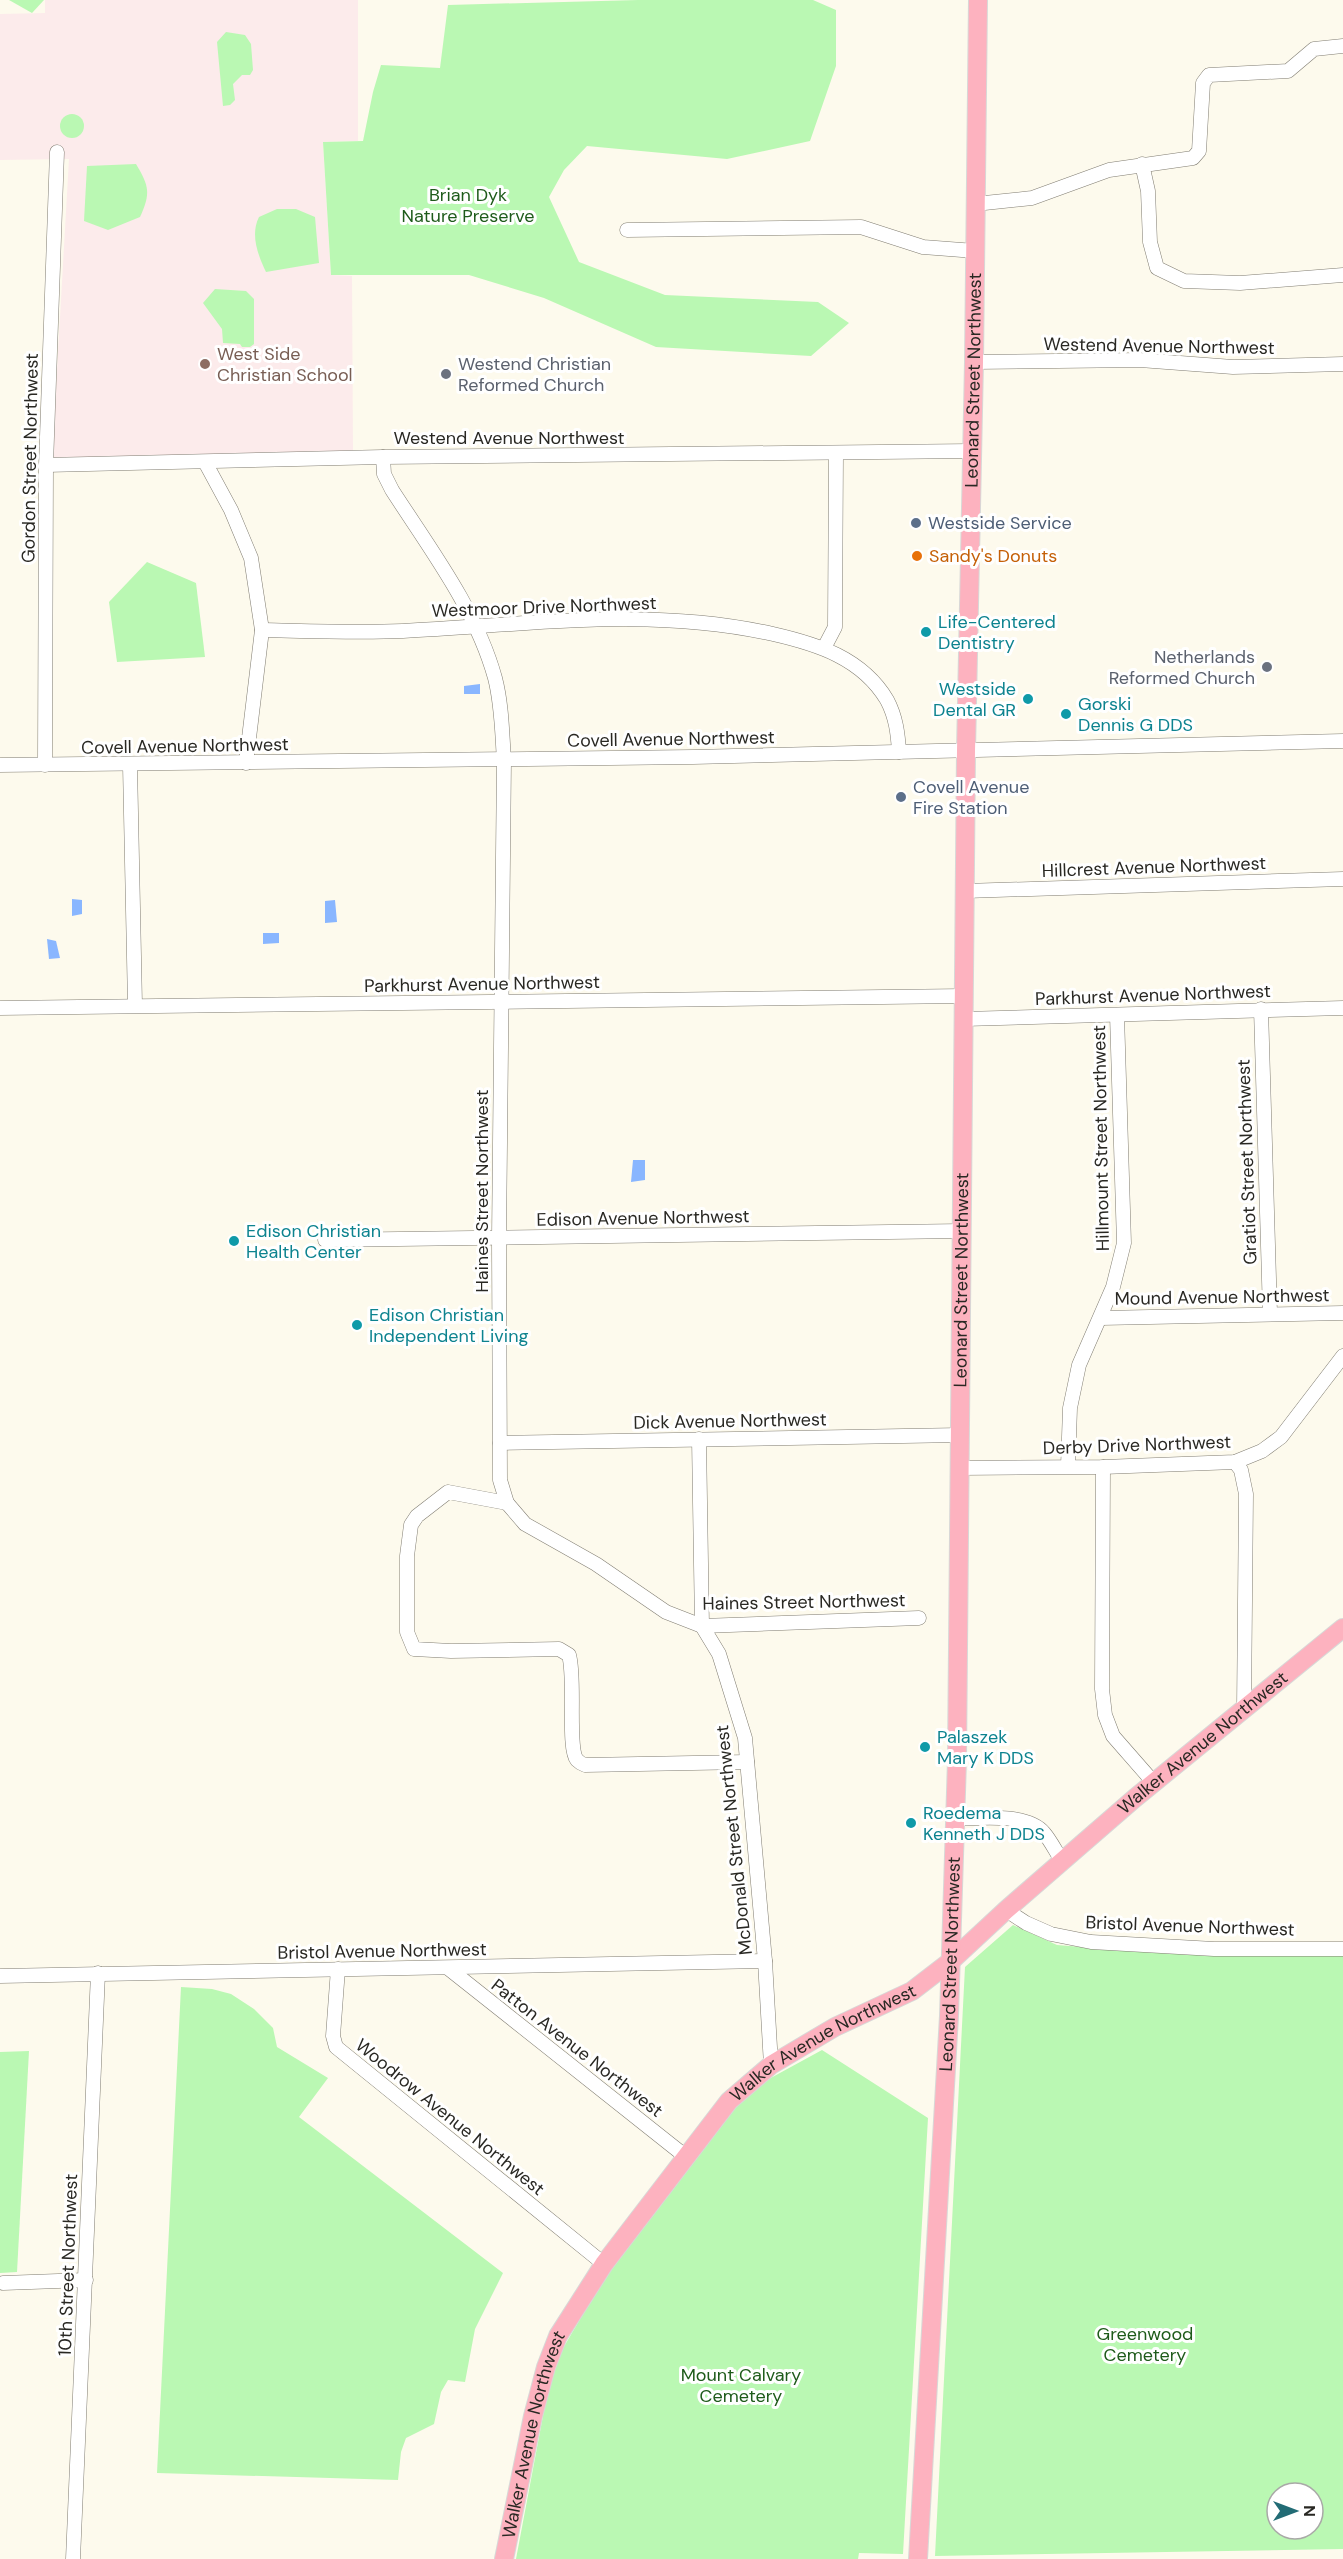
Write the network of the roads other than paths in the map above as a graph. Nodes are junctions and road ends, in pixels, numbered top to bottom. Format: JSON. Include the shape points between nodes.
{"nodes":[{"id":1,"x":978,"y":0,"type":"edge"},
{"id":2,"x":1343,"y":46,"type":"edge"},
{"id":3,"x":57,"y":152,"type":"dead end"},
{"id":4,"x":1142,"y":164,"type":"junction"},
{"id":5,"x":975,"y":204,"type":"junction"},
{"id":6,"x":627,"y":230,"type":"dead end"},
{"id":7,"x":975,"y":251,"type":"junction"},
{"id":8,"x":1343,"y":275,"type":"edge"},
{"id":9,"x":974,"y":362,"type":"junction"},
{"id":10,"x":1343,"y":364,"type":"edge"},
{"id":11,"x":972,"y":451,"type":"junction"},
{"id":12,"x":836,"y":453,"type":"junction"},
{"id":13,"x":383,"y":457,"type":"junction"},
{"id":14,"x":205,"y":462,"type":"junction"},
{"id":15,"x":46,"y":465,"type":"junction"},
{"id":16,"x":474,"y":626,"type":"junction"},
{"id":17,"x":262,"y":630,"type":"junction"},
{"id":18,"x":824,"y":648,"type":"junction"},
{"id":19,"x":1343,"y":741,"type":"edge"},
{"id":20,"x":966,"y":751,"type":"junction"},
{"id":21,"x":899,"y":753,"type":"junction"},
{"id":22,"x":504,"y":760,"type":"junction"},
{"id":23,"x":246,"y":762,"type":"junction"},
{"id":24,"x":0,"y":765,"type":"edge"},
{"id":25,"x":45,"y":765,"type":"junction"},
{"id":26,"x":130,"y":765,"type":"junction"},
{"id":27,"x":1343,"y":879,"type":"edge"},
{"id":28,"x":965,"y":891,"type":"junction"},
{"id":29,"x":964,"y":996,"type":"junction"},
{"id":30,"x":502,"y":1002,"type":"junction"},
{"id":31,"x":135,"y":1005,"type":"junction"},
{"id":32,"x":0,"y":1008,"type":"edge"},
{"id":33,"x":1343,"y":1008,"type":"edge"},
{"id":34,"x":1261,"y":1009,"type":"junction"},
{"id":35,"x":1117,"y":1015,"type":"junction"},
{"id":36,"x":964,"y":1019,"type":"junction"},
{"id":37,"x":962,"y":1231,"type":"junction"},
{"id":38,"x":499,"y":1239,"type":"junction"},
{"id":39,"x":325,"y":1240,"type":"dead end"},
{"id":40,"x":1270,"y":1313,"type":"junction"},
{"id":41,"x":1343,"y":1313,"type":"edge"},
{"id":42,"x":1101,"y":1318,"type":"junction"},
{"id":43,"x":1343,"y":1356,"type":"edge"},
{"id":44,"x":960,"y":1435,"type":"junction"},
{"id":45,"x":699,"y":1439,"type":"junction"},
{"id":46,"x":500,"y":1443,"type":"junction"},
{"id":47,"x":1235,"y":1462,"type":"junction"},
{"id":48,"x":1068,"y":1466,"type":"junction"},
{"id":49,"x":1103,"y":1467,"type":"junction"},
{"id":50,"x":959,"y":1468,"type":"junction"},
{"id":51,"x":507,"y":1503,"type":"junction"},
{"id":52,"x":919,"y":1618,"type":"dead end"},
{"id":53,"x":702,"y":1626,"type":"junction"},
{"id":54,"x":1343,"y":1628,"type":"edge"},
{"id":55,"x":1244,"y":1710,"type":"junction"},
{"id":56,"x":747,"y":1762,"type":"junction"},
{"id":57,"x":1155,"y":1784,"type":"junction"},
{"id":58,"x":956,"y":1819,"type":"junction"},
{"id":59,"x":1062,"y":1862,"type":"junction"},
{"id":60,"x":1006,"y":1910,"type":"junction"},
{"id":61,"x":1343,"y":1948,"type":"edge"},
{"id":62,"x":765,"y":1961,"type":"junction"},
{"id":63,"x":951,"y":1961,"type":"junction"},
{"id":64,"x":448,"y":1968,"type":"junction"},
{"id":65,"x":338,"y":1969,"type":"junction"},
{"id":66,"x":98,"y":1973,"type":"junction"},
{"id":67,"x":0,"y":1976,"type":"edge"},
{"id":68,"x":771,"y":2066,"type":"junction"},
{"id":69,"x":685,"y":2156,"type":"junction"},
{"id":70,"x":604,"y":2264,"type":"junction"},
{"id":71,"x":86,"y":2280,"type":"junction"},
{"id":72,"x":3,"y":2283,"type":"dead end"},
{"id":73,"x":73,"y":2559,"type":"edge"},
{"id":74,"x":504,"y":2559,"type":"edge"},
{"id":75,"x":918,"y":2559,"type":"edge"}],
"edges":[{"from":1,"to":5,"type":"main road","name":"Leonard Street Northwest"},
{"from":2,"to":4,"type":"street","via":[[1314,50],[1287,71],[1209,75],[1203,83],[1199,151],[1193,158]]},
{"from":3,"to":15,"type":"street","name":"Gordon Street Northwest"},
{"from":4,"to":5,"type":"street","via":[[1109,170],[1032,198]]},
{"from":4,"to":8,"type":"street","via":[[1148,191],[1150,242],[1157,268],[1184,281],[1240,283]]},
{"from":5,"to":7,"type":"main road","name":"Leonard Street Northwest"},
{"from":6,"to":7,"type":"street","via":[[861,227],[923,247]]},
{"from":7,"to":9,"type":"main road","name":"Leonard Street Northwest"},
{"from":9,"to":10,"type":"street","name":"Westend Avenue Northwest","via":[[1140,360],[1233,367]]},
{"from":9,"to":11,"type":"main road","name":"Leonard Street Northwest"},
{"from":11,"to":12,"type":"street","name":"Westend Avenue Northwest"},
{"from":11,"to":20,"type":"main road","name":"Leonard Street Northwest"},
{"from":12,"to":13,"type":"street","name":"Westend Avenue Northwest"},
{"from":12,"to":18,"type":"street","via":[[835,627]]},
{"from":13,"to":14,"type":"street","name":"Westend Avenue Northwest"},
{"from":13,"to":16,"type":"street","name":"Haines Street Northwest","via":[[384,474],[392,490]]},
{"from":14,"to":15,"type":"street","name":"Westend Avenue Northwest"},
{"from":14,"to":17,"type":"street","via":[[251,558]]},
{"from":15,"to":25,"type":"street","name":"Gordon Street Northwest"},
{"from":16,"to":17,"type":"street","name":"Westmoor Drive Northwest","via":[[402,631]]},
{"from":16,"to":18,"type":"street","name":"Westmoor Drive Northwest","via":[[642,618],[745,628]]},
{"from":16,"to":22,"type":"street","name":"Haines Street Northwest","via":[[495,678]]},
{"from":17,"to":23,"type":"street"},
{"from":18,"to":21,"type":"street","name":"Westmoor Drive Northwest","via":[[862,672],[886,699],[897,726]]},
{"from":19,"to":20,"type":"street","name":"Covell Avenue Northwest"},
{"from":20,"to":21,"type":"street","name":"Covell Avenue Northwest"},
{"from":20,"to":28,"type":"main road","name":"Leonard Street Northwest"},
{"from":21,"to":22,"type":"street","name":"Covell Avenue Northwest"},
{"from":22,"to":23,"type":"street","name":"Covell Avenue Northwest"},
{"from":22,"to":30,"type":"street","name":"Haines Street Northwest"},
{"from":23,"to":26,"type":"street","name":"Covell Avenue Northwest"},
{"from":24,"to":25,"type":"street","name":"Covell Avenue Northwest"},
{"from":25,"to":26,"type":"street","name":"Covell Avenue Northwest"},
{"from":26,"to":31,"type":"street"},
{"from":27,"to":28,"type":"street","name":"Hillcrest Avenue Northwest"},
{"from":28,"to":29,"type":"main road","name":"Leonard Street Northwest"},
{"from":29,"to":30,"type":"street","name":"Parkhurst Avenue Northwest"},
{"from":29,"to":36,"type":"main road","name":"Leonard Street Northwest"},
{"from":30,"to":31,"type":"street","name":"Parkhurst Avenue Northwest"},
{"from":30,"to":38,"type":"street","name":"Haines Street Northwest"},
{"from":31,"to":32,"type":"street","name":"Parkhurst Avenue Northwest"},
{"from":33,"to":34,"type":"street","name":"Parkhurst Avenue Northwest"},
{"from":34,"to":35,"type":"street","name":"Parkhurst Avenue Northwest"},
{"from":34,"to":40,"type":"street","name":"Gratiot Street Northwest"},
{"from":35,"to":36,"type":"street","name":"Parkhurst Avenue Northwest"},
{"from":35,"to":42,"type":"street","name":"Hillmount Street Northwest","via":[[1124,1243]]},
{"from":36,"to":37,"type":"main road","name":"Leonard Street Northwest"},
{"from":37,"to":38,"type":"street","name":"Edison Avenue Northwest"},
{"from":37,"to":44,"type":"main road","name":"Leonard Street Northwest"},
{"from":38,"to":39,"type":"street","name":"Edison Avenue Northwest"},
{"from":38,"to":46,"type":"street","name":"Haines Street Northwest"},
{"from":40,"to":41,"type":"street","name":"Mound Avenue Northwest"},
{"from":40,"to":42,"type":"street","name":"Mound Avenue Northwest"},
{"from":42,"to":48,"type":"street","name":"Hillmount Street Northwest","via":[[1079,1365],[1070,1408]]},
{"from":43,"to":47,"type":"street","name":"Derby Drive Northwest","via":[[1281,1437],[1262,1451]]},
{"from":44,"to":45,"type":"street","name":"Dick Avenue Northwest"},
{"from":44,"to":50,"type":"main road","name":"Leonard Street Northwest"},
{"from":45,"to":46,"type":"street","name":"Dick Avenue Northwest"},
{"from":45,"to":53,"type":"street"},
{"from":46,"to":51,"type":"street","name":"Haines Street Northwest","via":[[500,1480]]},
{"from":47,"to":49,"type":"street","name":"Derby Drive Northwest"},
{"from":47,"to":55,"type":"street","via":[[1241,1470],[1246,1494]]},
{"from":48,"to":49,"type":"street","name":"Derby Drive Northwest"},
{"from":48,"to":50,"type":"street","name":"Derby Drive Northwest"},
{"from":49,"to":57,"type":"street","via":[[1105,1715],[1113,1736]]},
{"from":50,"to":58,"type":"main road","name":"Leonard Street Northwest"},
{"from":51,"to":53,"type":"street","name":"Haines Street Northwest","via":[[525,1524],[596,1564],[666,1612]]},
{"from":51,"to":56,"type":"street","via":[[448,1492],[417,1515],[411,1525],[407,1556],[407,1632],[414,1649],[559,1649],[569,1655],[574,1687],[573,1749],[577,1760],[585,1766]]},
{"from":52,"to":53,"type":"street","name":"Haines Street Northwest"},
{"from":53,"to":56,"type":"street","name":"McDonald Street Northwest","via":[[719,1654],[745,1738]]},
{"from":54,"to":55,"type":"main road","name":"Walker Avenue Northwest"},
{"from":55,"to":57,"type":"main road","name":"Walker Avenue Northwest"},
{"from":56,"to":62,"type":"street","name":"McDonald Street Northwest"},
{"from":57,"to":59,"type":"main road","name":"Walker Avenue Northwest"},
{"from":58,"to":59,"type":"street","via":[[997,1818],[1032,1823],[1043,1832]]},
{"from":58,"to":63,"type":"main road","name":"Leonard Street Northwest"},
{"from":59,"to":60,"type":"main road","name":"Walker Avenue Northwest"},
{"from":60,"to":61,"type":"street","name":"Bristol Avenue Northwest","via":[[1051,1934],[1091,1942],[1214,1949]]},
{"from":60,"to":63,"type":"main road","name":"Walker Avenue Northwest"},
{"from":62,"to":64,"type":"street","name":"Bristol Avenue Northwest"},
{"from":62,"to":68,"type":"street","name":"McDonald Street Northwest"},
{"from":63,"to":68,"type":"main road","name":"Walker Avenue Northwest","via":[[912,1991],[835,2027]]},
{"from":63,"to":75,"type":"main road","name":"Leonard Street Northwest"},
{"from":64,"to":65,"type":"street","name":"Bristol Avenue Northwest"},
{"from":64,"to":69,"type":"street","name":"Patton Avenue Northwest"},
{"from":65,"to":66,"type":"street","name":"Bristol Avenue Northwest"},
{"from":65,"to":70,"type":"street","name":"Woodrow Avenue Northwest","via":[[333,2036],[336,2047]]},
{"from":66,"to":67,"type":"street","name":"Bristol Avenue Northwest"},
{"from":66,"to":71,"type":"street","name":"10th Street Northwest"},
{"from":68,"to":69,"type":"main road","name":"Walker Avenue Northwest","via":[[729,2101]]},
{"from":69,"to":70,"type":"main road","name":"Walker Avenue Northwest"},
{"from":70,"to":74,"type":"main road","name":"Walker Avenue Northwest","via":[[558,2336],[546,2367],[532,2416]]},
{"from":71,"to":72,"type":"street"},
{"from":71,"to":73,"type":"street","name":"10th Street Northwest"}]}
